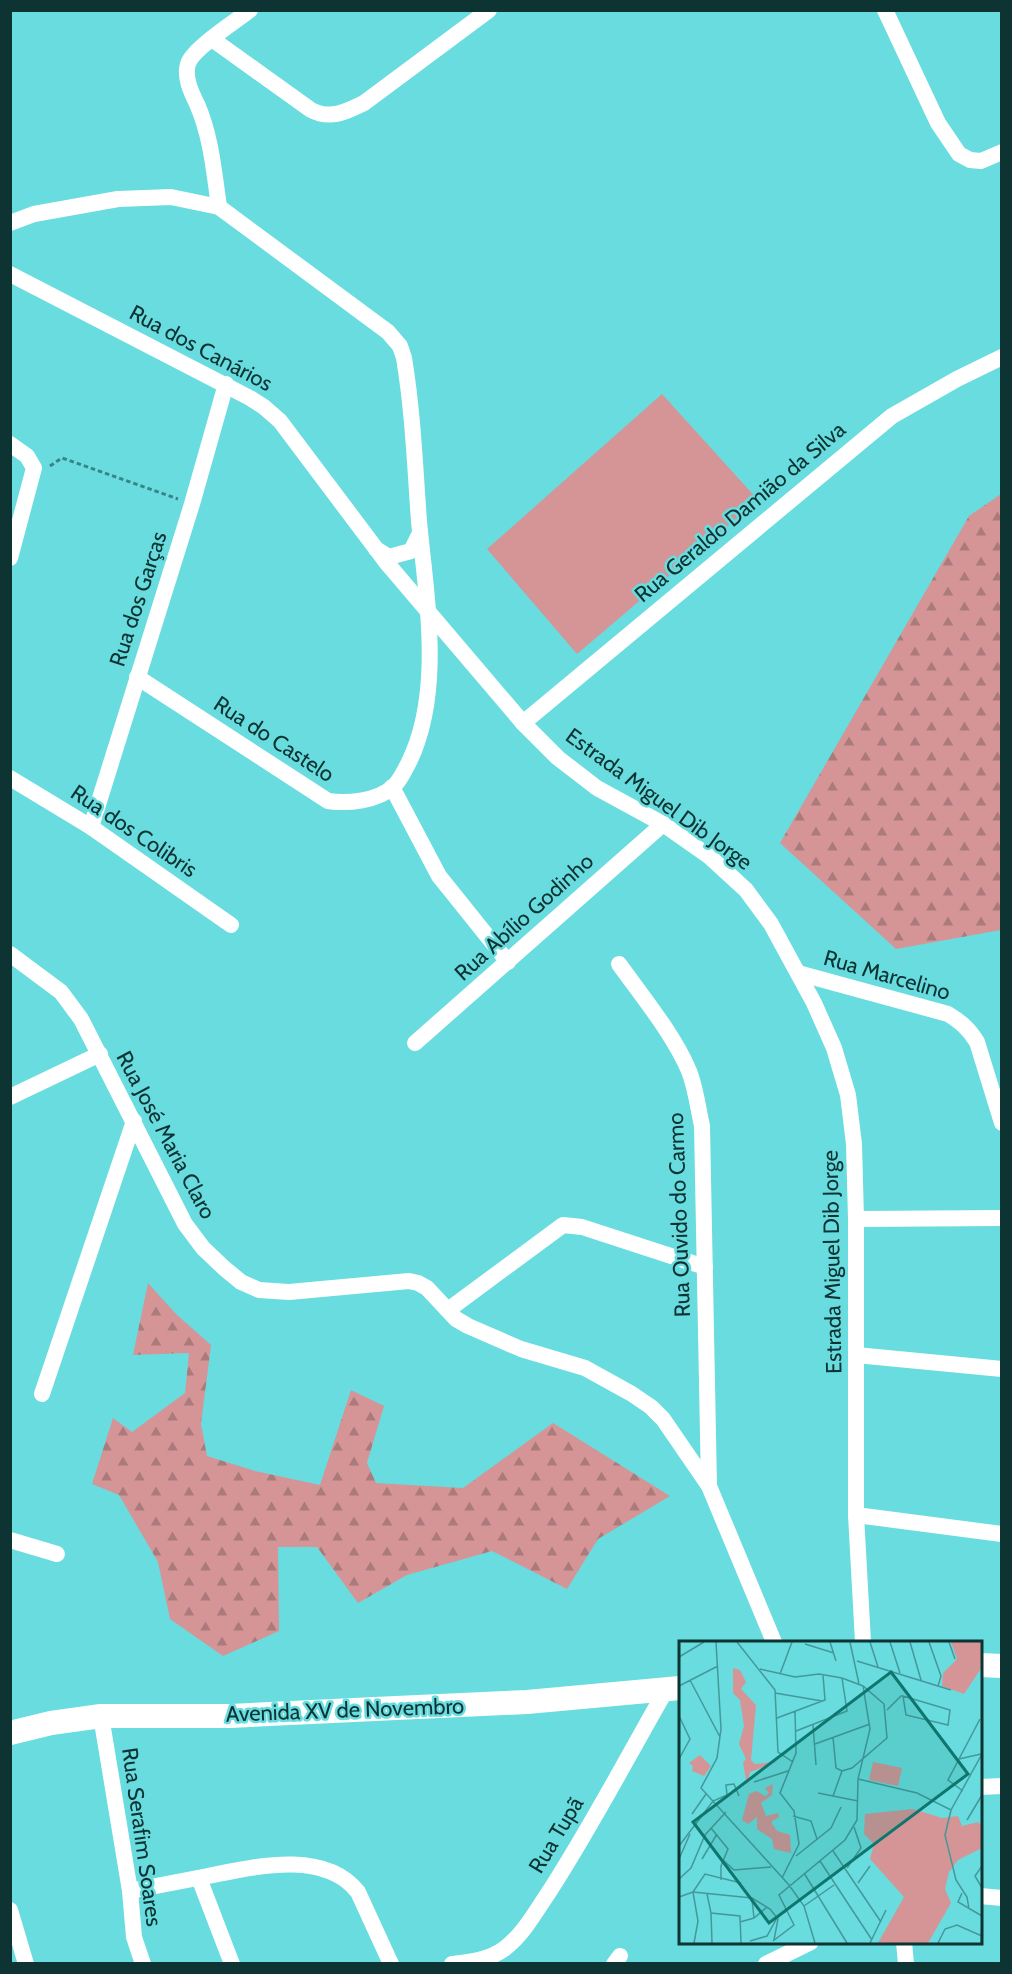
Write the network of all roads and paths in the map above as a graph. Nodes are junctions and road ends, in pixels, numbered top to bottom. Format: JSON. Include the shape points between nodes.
{"nodes":[{"id":1,"x":250,"y":10,"type":"edge"},
{"id":2,"x":489,"y":10,"type":"edge"},
{"id":3,"x":885,"y":10,"type":"edge"},
{"id":4,"x":212,"y":39,"type":"junction"},
{"id":5,"x":1002,"y":152,"type":"edge"},
{"id":6,"x":219,"y":207,"type":"junction"},
{"id":7,"x":10,"y":223,"type":"edge"},
{"id":8,"x":10,"y":274,"type":"edge"},
{"id":9,"x":1002,"y":357,"type":"edge"},
{"id":10,"x":226,"y":384,"type":"junction"},
{"id":11,"x":10,"y":444,"type":"edge"},
{"id":12,"x":33,"y":476,"type":"junction"},
{"id":13,"x":192,"y":504,"type":"junction"},
{"id":14,"x":420,"y":532,"type":"junction"},
{"id":15,"x":375,"y":549,"type":"junction"},
{"id":16,"x":10,"y":558,"type":"edge"},
{"id":17,"x":427,"y":613,"type":"junction"},
{"id":18,"x":136,"y":677,"type":"junction"},
{"id":19,"x":523,"y":723,"type":"junction"},
{"id":20,"x":10,"y":778,"type":"edge"},
{"id":21,"x":392,"y":788,"type":"junction"},
{"id":22,"x":663,"y":824,"type":"junction"},
{"id":23,"x":91,"y":827,"type":"junction"},
{"id":24,"x":231,"y":924,"type":"dead end"},
{"id":25,"x":10,"y":954,"type":"edge"},
{"id":26,"x":508,"y":962,"type":"junction"},
{"id":27,"x":619,"y":964,"type":"dead end"},
{"id":28,"x":798,"y":973,"type":"junction"},
{"id":29,"x":415,"y":1043,"type":"dead end"},
{"id":30,"x":100,"y":1054,"type":"junction"},
{"id":31,"x":10,"y":1097,"type":"edge"},
{"id":32,"x":134,"y":1121,"type":"junction"},
{"id":33,"x":1002,"y":1123,"type":"edge"},
{"id":34,"x":1002,"y":1218,"type":"edge"},
{"id":35,"x":856,"y":1220,"type":"junction"},
{"id":36,"x":705,"y":1267,"type":"junction"},
{"id":37,"x":448,"y":1310,"type":"junction"},
{"id":38,"x":856,"y":1355,"type":"junction"},
{"id":39,"x":1002,"y":1369,"type":"edge"},
{"id":40,"x":42,"y":1394,"type":"dead end"},
{"id":41,"x":709,"y":1486,"type":"junction"},
{"id":42,"x":856,"y":1515,"type":"junction"},
{"id":43,"x":1002,"y":1533,"type":"edge"},
{"id":44,"x":10,"y":1540,"type":"edge"},
{"id":45,"x":57,"y":1554,"type":"dead end"},
{"id":46,"x":774,"y":1641,"type":"edge"},
{"id":47,"x":862,"y":1641,"type":"edge"},
{"id":48,"x":982,"y":1665,"type":"edge"},
{"id":49,"x":1002,"y":1666,"type":"edge"},
{"id":50,"x":673,"y":1689,"type":"edge"},
{"id":51,"x":101,"y":1716,"type":"junction"},
{"id":52,"x":10,"y":1733,"type":"edge"},
{"id":53,"x":1002,"y":1786,"type":"edge"},
{"id":54,"x":982,"y":1787,"type":"edge"},
{"id":55,"x":199,"y":1878,"type":"junction"},
{"id":56,"x":130,"y":1892,"type":"junction"},
{"id":57,"x":982,"y":1896,"type":"edge"},
{"id":58,"x":1002,"y":1898,"type":"edge"},
{"id":59,"x":10,"y":1910,"type":"edge"},
{"id":60,"x":807,"y":1944,"type":"edge"},
{"id":61,"x":904,"y":1944,"type":"edge"},
{"id":62,"x":766,"y":1963,"type":"edge"},
{"id":63,"x":26,"y":1964,"type":"edge"},
{"id":64,"x":142,"y":1964,"type":"edge"},
{"id":65,"x":232,"y":1964,"type":"edge"},
{"id":66,"x":391,"y":1964,"type":"edge"},
{"id":67,"x":452,"y":1964,"type":"edge"},
{"id":68,"x":906,"y":1964,"type":"edge"}],
"edges":[{"from":1,"to":4,"type":"street"},
{"from":2,"to":4,"type":"street","via":[[364,103],[333,115],[311,110]]},
{"from":3,"to":5,"type":"street","via":[[938,123],[959,154],[981,161]]},
{"from":4,"to":6,"type":"street","via":[[195,52],[187,73],[211,147]]},
{"from":6,"to":7,"type":"street","via":[[171,197],[118,199],[34,214]]},
{"from":6,"to":14,"type":"street","via":[[388,332],[400,346],[407,376]]},
{"from":8,"to":10,"type":"street","name":"Rua dos Canários"},
{"from":9,"to":19,"type":"street","name":"Rua Geraldo Damião da Silva","via":[[892,416]]},
{"from":10,"to":13,"type":"street","name":"Rua dos Garças"},
{"from":10,"to":15,"type":"street","name":"Rua dos Canários","via":[[280,421]]},
{"from":11,"to":12,"type":"street","via":[[31,460]]},
{"from":12,"to":13,"type":"path","via":[[63,458]]},
{"from":12,"to":16,"type":"street"},
{"from":13,"to":18,"type":"street","name":"Rua dos Garças"},
{"from":14,"to":15,"type":"street","via":[[411,551],[389,557]]},
{"from":14,"to":17,"type":"street"},
{"from":15,"to":17,"type":"street","name":"Rua dos Canários"},
{"from":17,"to":19,"type":"street","name":"Estrada Miguel Dib Jorge"},
{"from":17,"to":21,"type":"street","via":[[426,708],[412,755]]},
{"from":18,"to":21,"type":"street","name":"Rua do Castelo","via":[[328,801],[365,800]]},
{"from":18,"to":23,"type":"street","name":"Rua dos Garças"},
{"from":19,"to":22,"type":"street","name":"Estrada Miguel Dib Jorge","via":[[558,758],[597,788]]},
{"from":20,"to":23,"type":"street","name":"Rua dos Colibris"},
{"from":21,"to":26,"type":"street","via":[[439,876]]},
{"from":22,"to":26,"type":"street","name":"Rua Abílio Godinho"},
{"from":22,"to":28,"type":"street","name":"Estrada Miguel Dib Jorge","via":[[710,857],[746,890],[771,924]]},
{"from":23,"to":24,"type":"street","name":"Rua dos Colibris"},
{"from":25,"to":30,"type":"street","via":[[62,992]]},
{"from":26,"to":29,"type":"street","name":"Rua Abílio Godinho"},
{"from":27,"to":36,"type":"street","name":"Rua Ouvido do Carmo","via":[[661,1022],[689,1070],[702,1126]]},
{"from":28,"to":33,"type":"street","name":"Rua Marcelino","via":[[948,1014],[960,1021],[977,1042]]},
{"from":28,"to":35,"type":"street","name":"Estrada Miguel Dib Jorge","via":[[834,1048],[848,1095]]},
{"from":30,"to":31,"type":"street","name":"Rua José Maria Claro"},
{"from":30,"to":32,"type":"street","name":"Rua José Maria Claro"},
{"from":32,"to":37,"type":"street","name":"Rua José Maria Claro","via":[[185,1224],[203,1248],[241,1282],[259,1290],[289,1292],[418,1282]]},
{"from":32,"to":40,"type":"street"},
{"from":34,"to":35,"type":"street"},
{"from":35,"to":38,"type":"street","name":"Estrada Miguel Dib Jorge"},
{"from":36,"to":37,"type":"street","via":[[570,1224],[559,1226]]},
{"from":36,"to":41,"type":"street","name":"Rua Ouvido do Carmo"},
{"from":37,"to":41,"type":"street","name":"Rua José Maria Claro","via":[[468,1326],[521,1349],[585,1368],[632,1394],[663,1419]]},
{"from":38,"to":39,"type":"street"},
{"from":38,"to":42,"type":"street","name":"Estrada Miguel Dib Jorge"},
{"from":41,"to":46,"type":"street","name":"Rua José Maria Claro"},
{"from":42,"to":43,"type":"street"},
{"from":42,"to":47,"type":"street","name":"Estrada Miguel Dib Jorge"},
{"from":44,"to":45,"type":"street"},
{"from":48,"to":49,"type":"street"},
{"from":50,"to":51,"type":"street","name":"Avenida XV de Novembro","via":[[527,1702],[230,1716]]},
{"from":50,"to":67,"type":"street","name":"Rua Tupã","via":[[526,1925],[492,1956]]},
{"from":51,"to":52,"type":"street","name":"Avenida XV de Novembro"},
{"from":51,"to":56,"type":"street","name":"Rua Serafim Soares"},
{"from":53,"to":54,"type":"street"},
{"from":55,"to":56,"type":"street"},
{"from":55,"to":65,"type":"street"},
{"from":55,"to":66,"type":"street","via":[[270,1864],[310,1867],[344,1878],[358,1892]]},
{"from":56,"to":64,"type":"street","name":"Rua Serafim Soares","via":[[134,1937]]},
{"from":57,"to":58,"type":"street"},
{"from":59,"to":63,"type":"street"},
{"from":60,"to":62,"type":"street"},
{"from":61,"to":68,"type":"street"}]}
